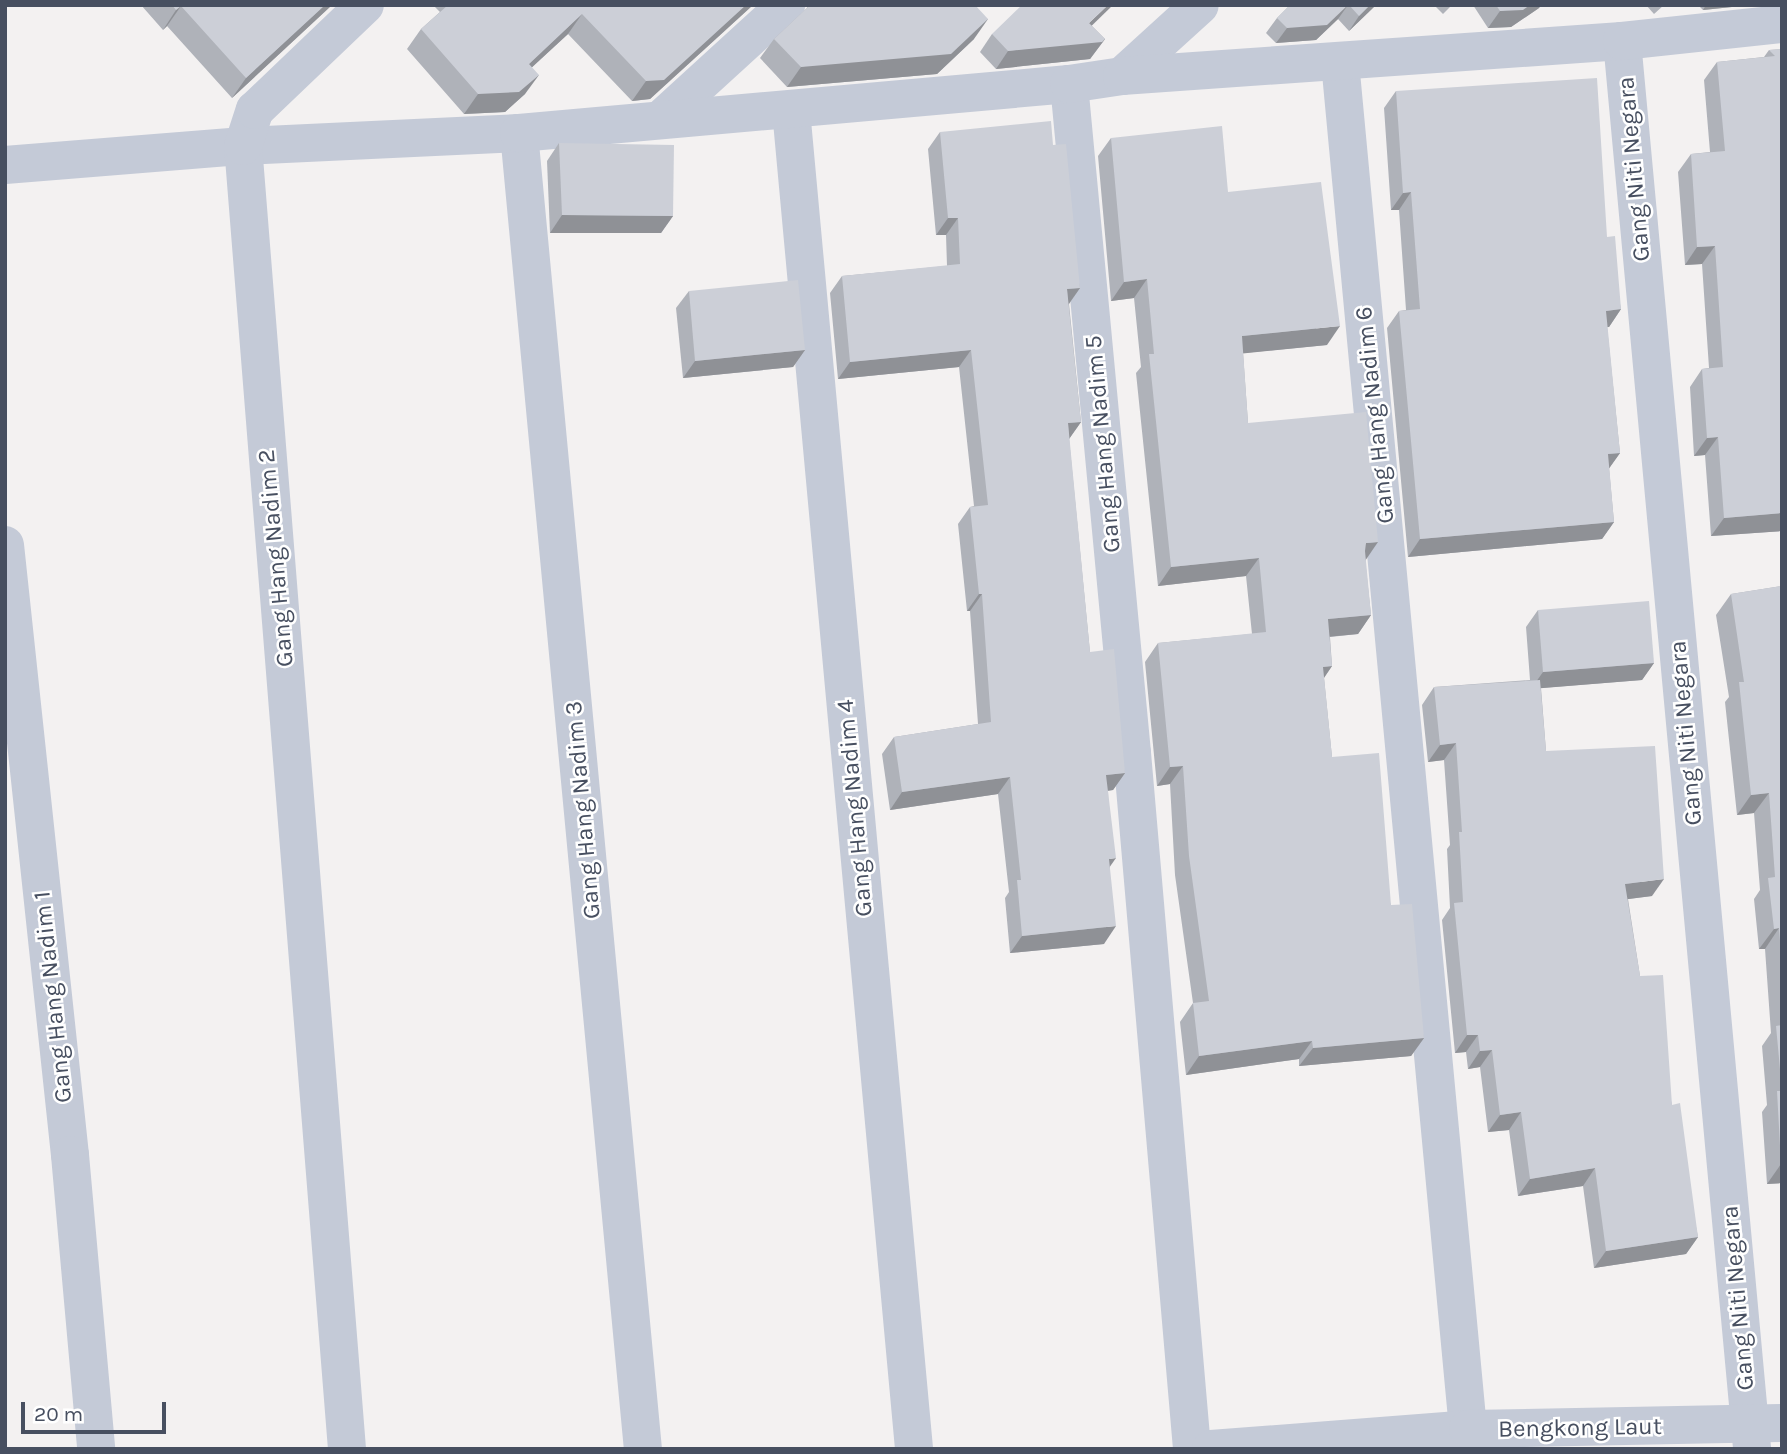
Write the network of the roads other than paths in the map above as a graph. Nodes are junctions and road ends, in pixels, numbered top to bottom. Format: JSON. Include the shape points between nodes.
{"nodes":[{"id":1,"x":365,"y":5,"type":"edge"},
{"id":2,"x":786,"y":5,"type":"edge"},
{"id":3,"x":1200,"y":5,"type":"edge"},
{"id":4,"x":1782,"y":23,"type":"edge"},
{"id":5,"x":1622,"y":41,"type":"junction"},
{"id":6,"x":1340,"y":62,"type":"junction"},
{"id":7,"x":1122,"y":76,"type":"junction"},
{"id":8,"x":1069,"y":83,"type":"junction"},
{"id":9,"x":791,"y":110,"type":"junction"},
{"id":10,"x":660,"y":120,"type":"junction"},
{"id":11,"x":519,"y":133,"type":"junction"},
{"id":12,"x":243,"y":146,"type":"junction"},
{"id":13,"x":5,"y":165,"type":"edge"},
{"id":14,"x":5,"y":545,"type":"edge"},
{"id":15,"x":1761,"y":1432,"type":"edge"},
{"id":16,"x":1469,"y":1439,"type":"edge"},
{"id":17,"x":96,"y":1449,"type":"edge"},
{"id":18,"x":347,"y":1449,"type":"edge"},
{"id":19,"x":643,"y":1449,"type":"edge"},
{"id":20,"x":914,"y":1449,"type":"edge"},
{"id":21,"x":1192,"y":1449,"type":"edge"},
{"id":22,"x":1212,"y":1449,"type":"edge"}],
"edges":[{"from":1,"to":12,"type":"street","via":[[255,110]]},
{"from":2,"to":10,"type":"street"},
{"from":3,"to":7,"type":"street"},
{"from":4,"to":5,"type":"street"},
{"from":5,"to":6,"type":"street"},
{"from":5,"to":15,"type":"street","name":"Gang Niti Negara"},
{"from":6,"to":7,"type":"street"},
{"from":6,"to":16,"type":"street","name":"Gang Hang Nadim 6"},
{"from":7,"to":8,"type":"street"},
{"from":8,"to":9,"type":"street"},
{"from":8,"to":21,"type":"street","name":"Gang Hang Nadim 5"},
{"from":9,"to":10,"type":"street"},
{"from":9,"to":20,"type":"street","name":"Gang Hang Nadim 4"},
{"from":10,"to":11,"type":"street"},
{"from":11,"to":12,"type":"street"},
{"from":11,"to":19,"type":"street","name":"Gang Hang Nadim 3"},
{"from":12,"to":13,"type":"street"},
{"from":12,"to":18,"type":"street","name":"Gang Hang Nadim 2"},
{"from":14,"to":17,"type":"street","name":"Gang Hang Nadim 1","via":[[70,1155]]},
{"from":15,"to":16,"type":"street","name":"Bengkong Laut"},
{"from":16,"to":22,"type":"street","name":"Bengkong Laut"}]}
